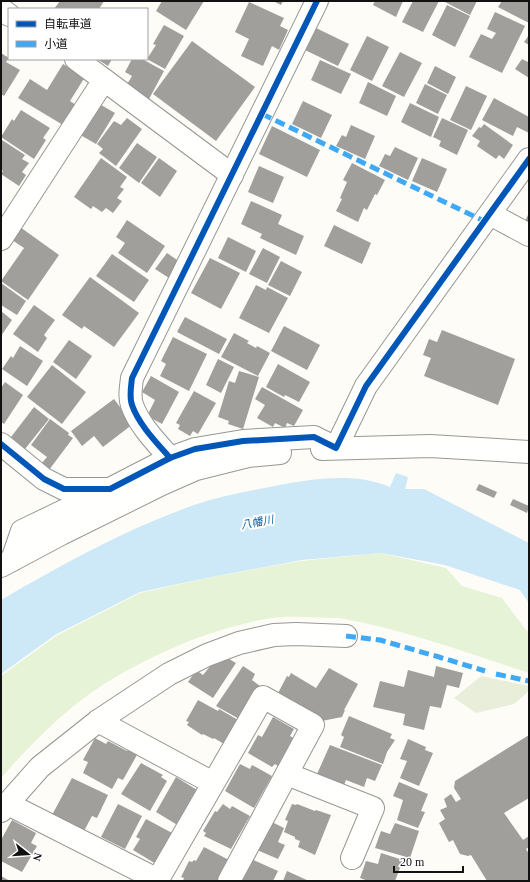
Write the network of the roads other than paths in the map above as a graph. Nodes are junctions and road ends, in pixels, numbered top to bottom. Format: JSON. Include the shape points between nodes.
{"nodes":[{"id":1,"x":318,"y":1,"type":"edge"},
{"id":2,"x":77,"y":60,"type":"edge"},
{"id":3,"x":104,"y":80,"type":"junction"},
{"id":4,"x":529,"y":159,"type":"edge"},
{"id":5,"x":232,"y":175,"type":"junction"},
{"id":6,"x":490,"y":214,"type":"junction"},
{"id":7,"x":529,"y":235,"type":"edge"},
{"id":8,"x":1,"y":239,"type":"edge"},
{"id":9,"x":1,"y":444,"type":"edge"},
{"id":10,"x":336,"y":448,"type":"junction"},
{"id":11,"x":529,"y":452,"type":"edge"},
{"id":12,"x":170,"y":458,"type":"junction"},
{"id":13,"x":110,"y":489,"type":"junction"},
{"id":14,"x":6,"y":563,"type":"edge"},
{"id":15,"x":346,"y":636,"type":"dead end"},
{"id":16,"x":98,"y":721,"type":"junction"},
{"id":17,"x":287,"y":774,"type":"junction"},
{"id":18,"x":213,"y":783,"type":"junction"},
{"id":19,"x":4,"y":808,"type":"edge"},
{"id":20,"x":352,"y":858,"type":"dead end"},
{"id":21,"x":158,"y":881,"type":"edge"},
{"id":22,"x":229,"y":881,"type":"edge"}],
"edges":[{"from":1,"to":5,"type":"street"},
{"from":2,"to":3,"type":"street"},
{"from":3,"to":5,"type":"street"},
{"from":3,"to":8,"type":"street"},
{"from":4,"to":6,"type":"street"},
{"from":5,"to":12,"type":"street","via":[[132,378],[130,390],[137,416]]},
{"from":6,"to":7,"type":"street"},
{"from":6,"to":10,"type":"street","via":[[366,386]]},
{"from":9,"to":13,"type":"street","via":[[44,479],[64,488]]},
{"from":10,"to":11,"type":"street","via":[[430,446]]},
{"from":10,"to":12,"type":"street","via":[[314,437],[243,441],[195,449]]},
{"from":10,"to":14,"type":"street","via":[[248,456],[196,469]]},
{"from":12,"to":13,"type":"street"},
{"from":13,"to":14,"type":"street","via":[[22,531]]},
{"from":15,"to":16,"type":"street","via":[[274,635],[239,643],[169,674]]},
{"from":16,"to":18,"type":"street"},
{"from":16,"to":19,"type":"street","via":[[40,767]]},
{"from":17,"to":18,"type":"street","via":[[313,725],[263,697]]},
{"from":17,"to":20,"type":"street","via":[[373,808]]},
{"from":17,"to":22,"type":"street"},
{"from":18,"to":21,"type":"street"},
{"from":19,"to":21,"type":"street"}]}
